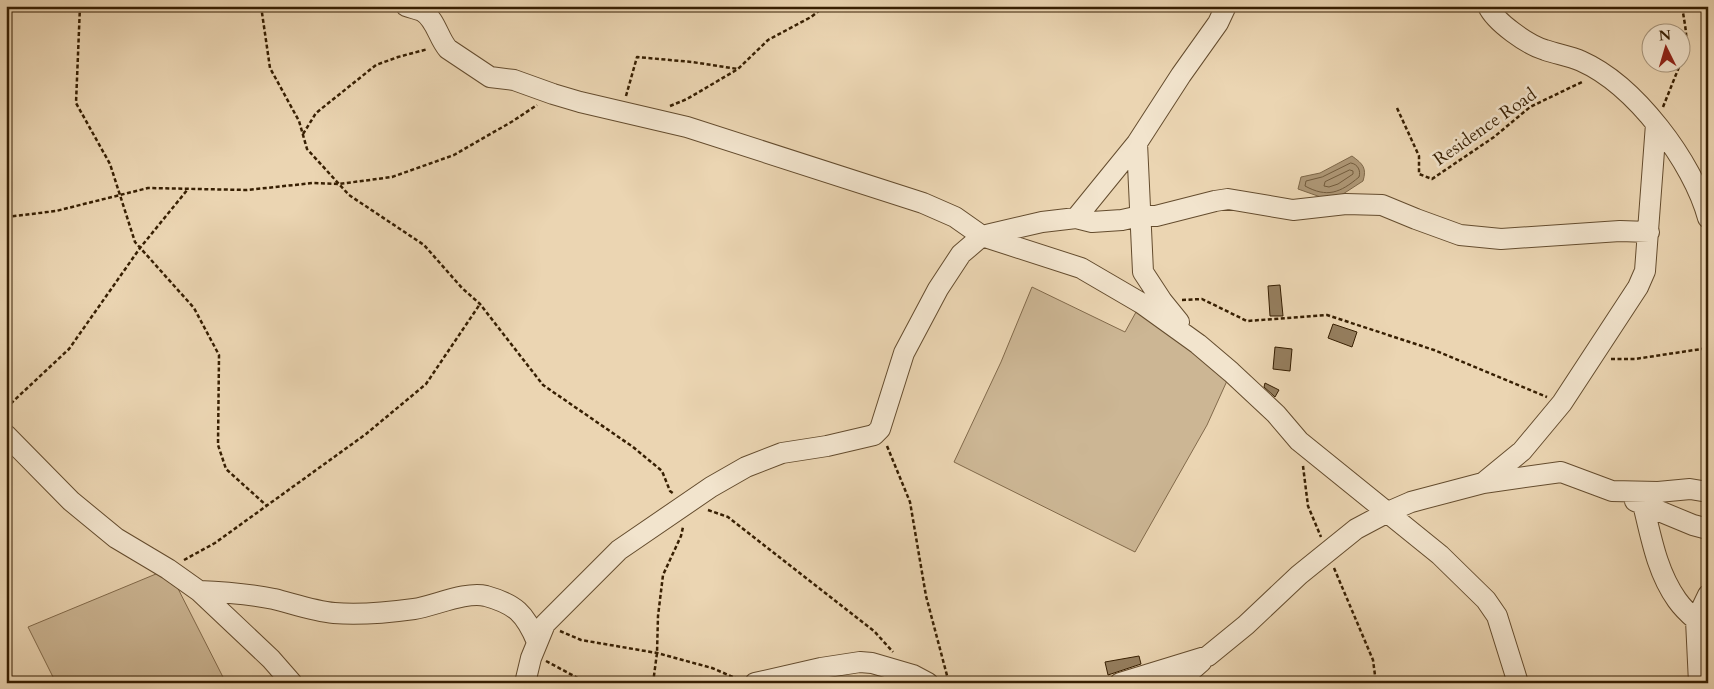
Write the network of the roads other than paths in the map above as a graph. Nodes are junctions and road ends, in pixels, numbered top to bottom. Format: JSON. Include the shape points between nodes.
{"nodes":[{"id":1,"x":406,"y":6,"type":"edge"},
{"id":2,"x":1226,"y":6,"type":"edge"},
{"id":3,"x":1488,"y":6,"type":"edge"},
{"id":4,"x":1656,"y":124,"type":"junction"},
{"id":5,"x":1137,"y":143,"type":"junction"},
{"id":6,"x":1140,"y":216,"type":"junction"},
{"id":7,"x":1076,"y":218,"type":"junction"},
{"id":8,"x":1708,"y":218,"type":"edge"},
{"id":9,"x":1648,"y":232,"type":"junction"},
{"id":10,"x":982,"y":236,"type":"junction"},
{"id":11,"x":1198,"y":344,"type":"junction"},
{"id":12,"x":6,"y":435,"type":"edge"},
{"id":13,"x":1483,"y":483,"type":"junction"},
{"id":14,"x":1612,"y":491,"type":"junction"},
{"id":15,"x":1708,"y":492,"type":"edge"},
{"id":16,"x":1643,"y":504,"type":"junction"},
{"id":17,"x":1388,"y":512,"type":"junction"},
{"id":18,"x":1708,"y":529,"type":"edge"},
{"id":19,"x":198,"y":591,"type":"junction"},
{"id":20,"x":1708,"y":595,"type":"edge"},
{"id":21,"x":1696,"y":620,"type":"junction"},
{"id":22,"x":541,"y":633,"type":"junction"},
{"id":23,"x":1208,"y":656,"type":"junction"},
{"id":24,"x":292,"y":683,"type":"edge"},
{"id":25,"x":525,"y":683,"type":"edge"},
{"id":26,"x":755,"y":683,"type":"edge"},
{"id":27,"x":928,"y":683,"type":"edge"},
{"id":28,"x":1120,"y":683,"type":"edge"},
{"id":29,"x":1177,"y":683,"type":"edge"},
{"id":30,"x":1518,"y":683,"type":"edge"},
{"id":31,"x":1698,"y":683,"type":"edge"}],
"edges":[{"from":1,"to":10,"type":"street","via":[[426,14],[448,49],[490,77],[514,80],[553,94],[687,127],[900,195],[955,217]]},
{"from":2,"to":5,"type":"street","via":[[1218,23]]},
{"from":3,"to":4,"type":"street","via":[[1506,27],[1542,50],[1581,60],[1615,81]]},
{"from":4,"to":8,"type":"street","via":[[1702,197]]},
{"from":4,"to":9,"type":"street"},
{"from":5,"to":6,"type":"street"},
{"from":5,"to":7,"type":"street"},
{"from":6,"to":7,"type":"street","via":[[1092,222]]},
{"from":6,"to":9,"type":"street","via":[[1156,216],[1228,199],[1293,210],[1346,204],[1382,205],[1460,235],[1501,239]]},
{"from":6,"to":11,"type":"street","via":[[1143,272],[1162,301]]},
{"from":7,"to":10,"type":"street"},
{"from":9,"to":13,"type":"street","via":[[1645,271],[1638,287],[1592,358],[1562,403],[1522,451]]},
{"from":10,"to":11,"type":"street","via":[[1081,268],[1141,303]]},
{"from":10,"to":22,"type":"street","via":[[959,256],[938,289],[904,353],[880,429],[874,435],[782,453],[746,467],[619,550]]},
{"from":11,"to":17,"type":"street","via":[[1276,414],[1299,441]]},
{"from":12,"to":19,"type":"street","via":[[71,501],[116,538]]},
{"from":13,"to":14,"type":"street","via":[[1561,472]]},
{"from":13,"to":17,"type":"street","via":[[1411,502]]},
{"from":14,"to":15,"type":"street","via":[[1690,489]]},
{"from":14,"to":16,"type":"street"},
{"from":16,"to":18,"type":"street"},
{"from":16,"to":21,"type":"street","via":[[1661,571],[1675,598]]},
{"from":17,"to":23,"type":"street","via":[[1356,529]]},
{"from":17,"to":30,"type":"street","via":[[1440,555],[1486,600],[1496,616]]},
{"from":19,"to":22,"type":"street","via":[[272,599],[334,613],[417,609],[450,599],[483,596],[518,609],[532,630]]},
{"from":19,"to":24,"type":"street"},
{"from":20,"to":21,"type":"street"},
{"from":21,"to":31,"type":"street"},
{"from":22,"to":25,"type":"street"},
{"from":23,"to":28,"type":"street"},
{"from":23,"to":29,"type":"street"},
{"from":26,"to":27,"type":"street","via":[[860,662],[914,675]]}]}
